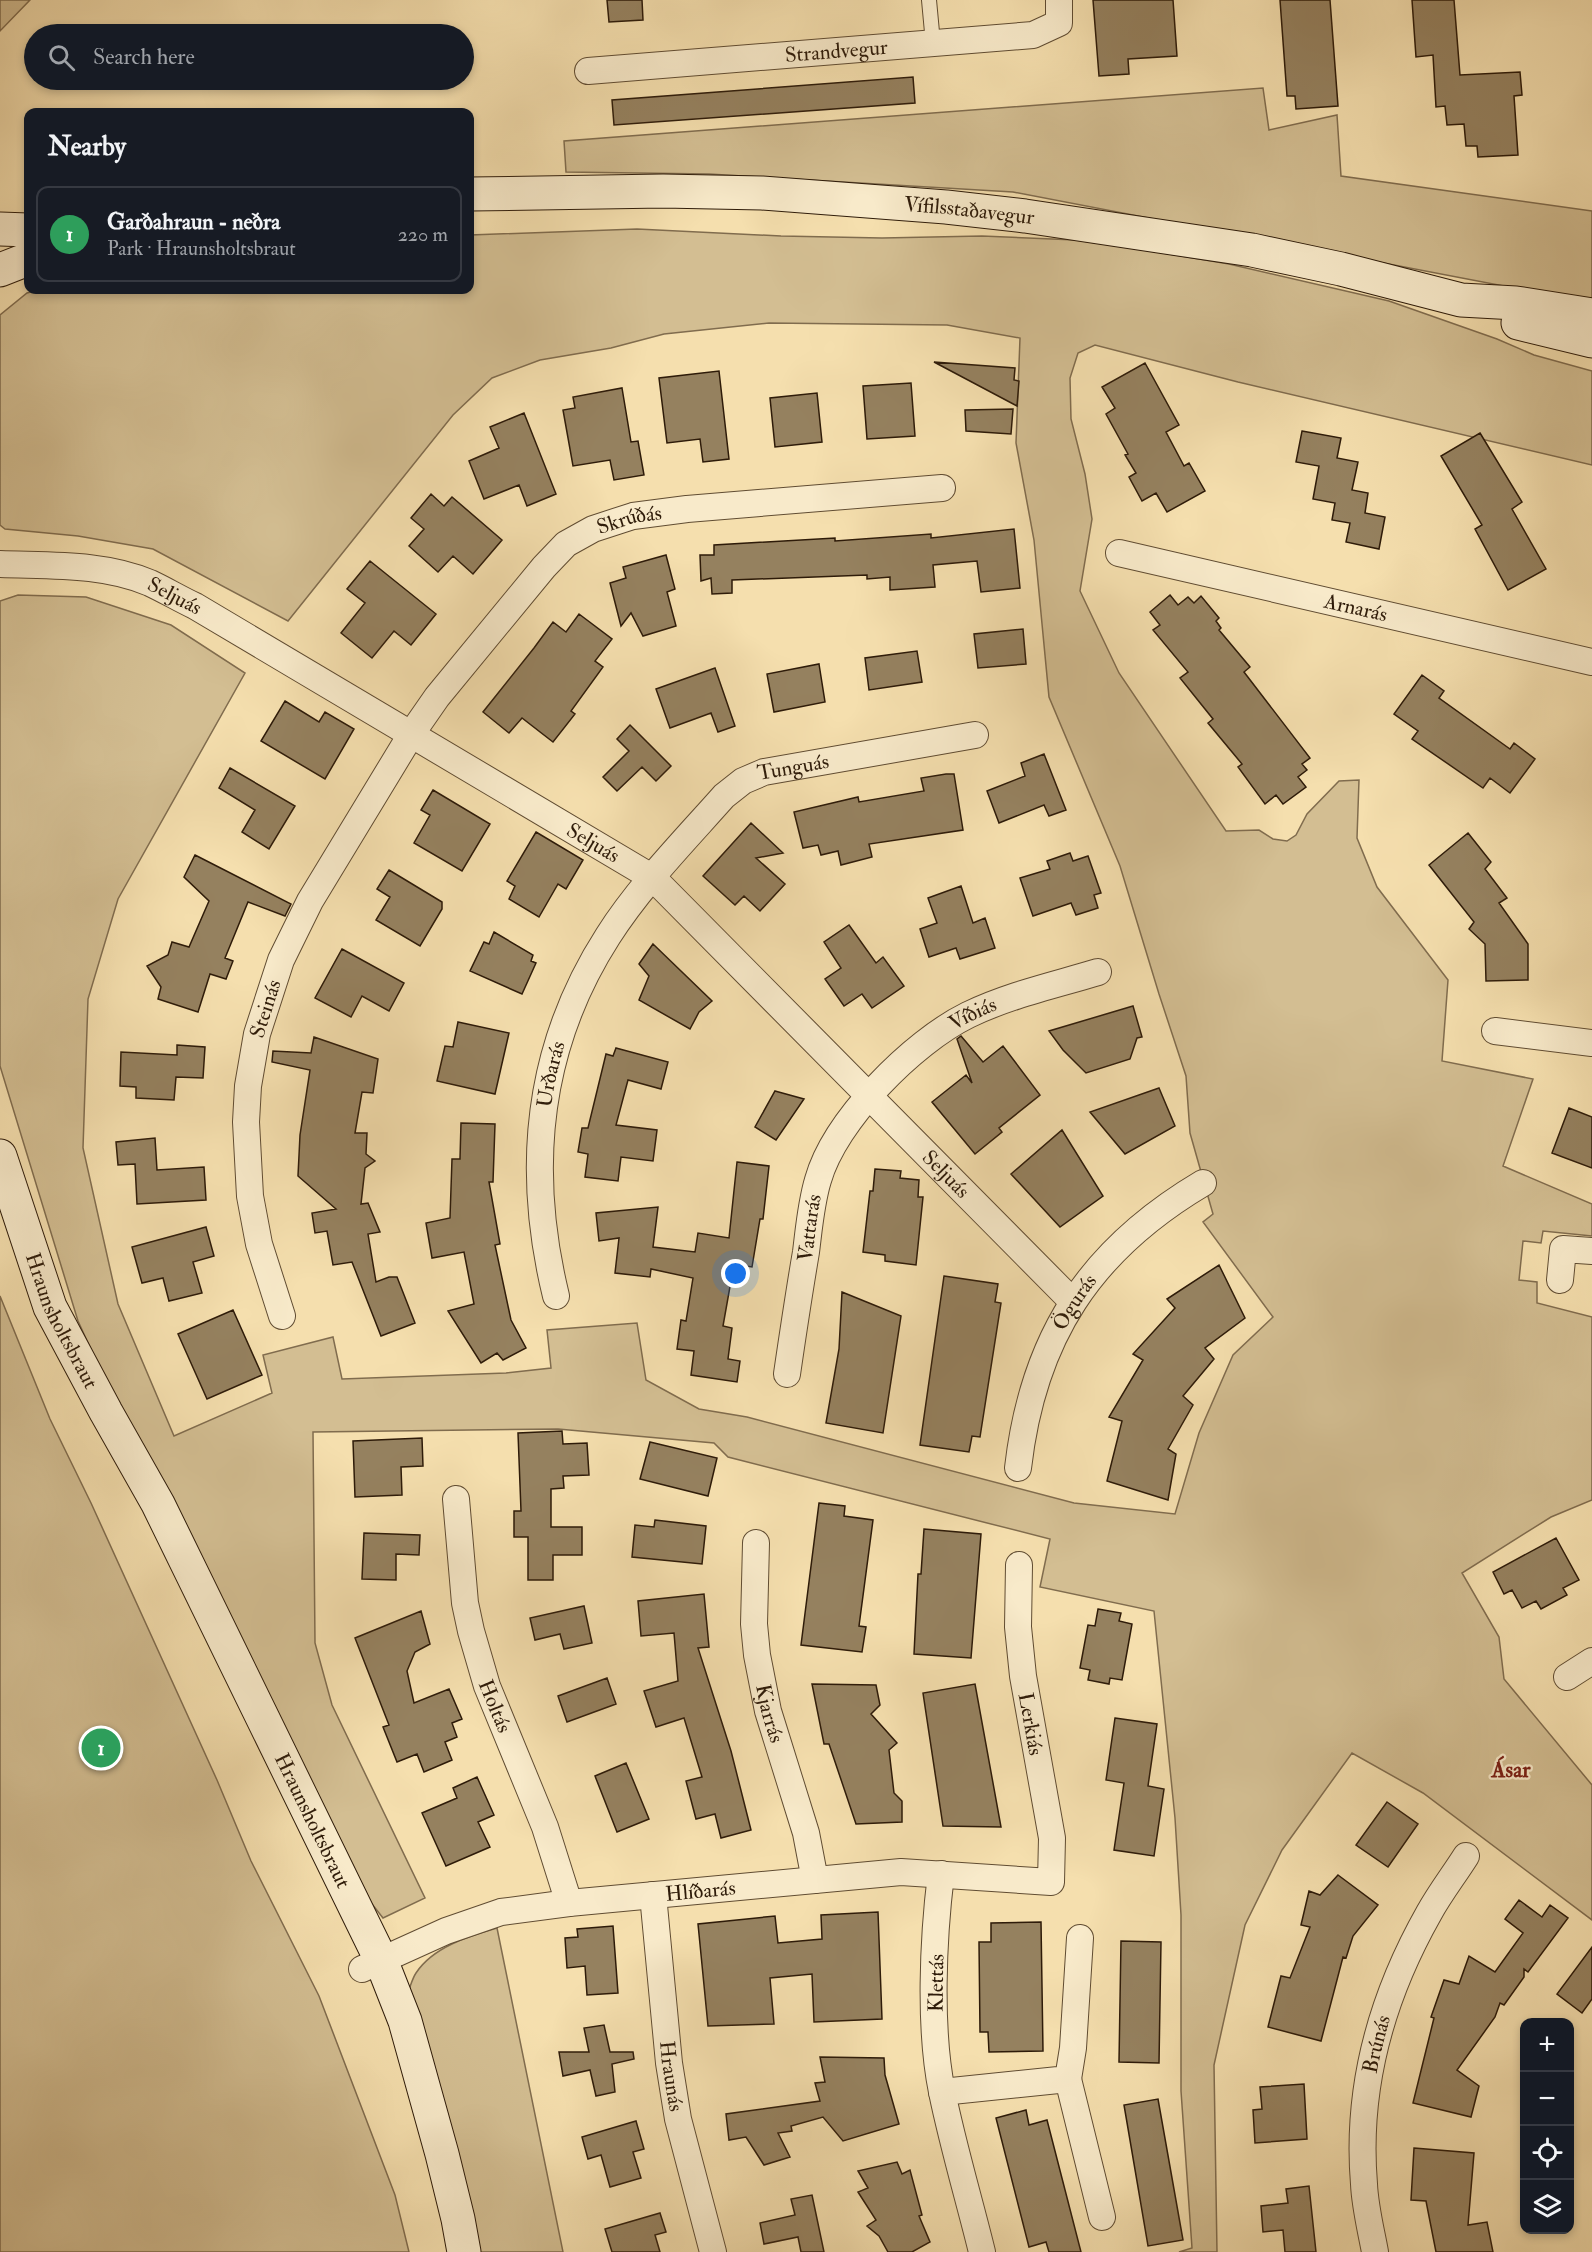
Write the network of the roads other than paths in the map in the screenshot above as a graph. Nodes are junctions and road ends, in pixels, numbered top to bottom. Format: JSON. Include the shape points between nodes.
{"nodes":[{"id":1,"x":929,"y":0,"type":"edge"},
{"id":2,"x":1059,"y":0,"type":"edge"},
{"id":3,"x":933,"y":43,"type":"junction"},
{"id":4,"x":588,"y":71,"type":"dead end"},
{"id":5,"x":474,"y":194,"type":"edge"},
{"id":6,"x":0,"y":229,"type":"edge"},
{"id":7,"x":24,"y":230,"type":"edge"},
{"id":8,"x":24,"y":261,"type":"edge"},
{"id":9,"x":0,"y":270,"type":"edge"},
{"id":10,"x":1461,"y":300,"type":"junction"},
{"id":11,"x":1592,"y":315,"type":"edge"},
{"id":12,"x":1592,"y":341,"type":"edge"},
{"id":13,"x":942,"y":488,"type":"dead end"},
{"id":14,"x":1119,"y":553,"type":"dead end"},
{"id":15,"x":0,"y":564,"type":"edge"},
{"id":16,"x":1592,"y":662,"type":"edge"},
{"id":17,"x":412,"y":734,"type":"junction"},
{"id":18,"x":975,"y":735,"type":"dead end"},
{"id":19,"x":653,"y":878,"type":"junction"},
{"id":20,"x":1098,"y":972,"type":"dead end"},
{"id":21,"x":1495,"y":1031,"type":"dead end"},
{"id":22,"x":1592,"y":1043,"type":"edge"},
{"id":23,"x":869,"y":1096,"type":"junction"},
{"id":24,"x":0,"y":1156,"type":"edge"},
{"id":25,"x":1203,"y":1183,"type":"dead end"},
{"id":26,"x":1592,"y":1251,"type":"edge"},
{"id":27,"x":1560,"y":1280,"type":"dead end"},
{"id":28,"x":556,"y":1296,"type":"dead end"},
{"id":29,"x":1073,"y":1302,"type":"junction"},
{"id":30,"x":282,"y":1316,"type":"dead end"},
{"id":31,"x":787,"y":1374,"type":"dead end"},
{"id":32,"x":1018,"y":1468,"type":"dead end"},
{"id":33,"x":456,"y":1499,"type":"dead end"},
{"id":34,"x":756,"y":1543,"type":"dead end"},
{"id":35,"x":1019,"y":1565,"type":"dead end"},
{"id":36,"x":1592,"y":1661,"type":"edge"},
{"id":37,"x":1567,"y":1677,"type":"dead end"},
{"id":38,"x":1466,"y":1856,"type":"dead end"},
{"id":39,"x":941,"y":1874,"type":"junction"},
{"id":40,"x":815,"y":1880,"type":"junction"},
{"id":41,"x":1051,"y":1882,"type":"joint"},
{"id":42,"x":653,"y":1895,"type":"junction"},
{"id":43,"x":569,"y":1903,"type":"junction"},
{"id":44,"x":1080,"y":1938,"type":"dead end"},
{"id":45,"x":372,"y":1964,"type":"junction"},
{"id":46,"x":1068,"y":2079,"type":"junction"},
{"id":47,"x":942,"y":2092,"type":"junction"},
{"id":48,"x":1102,"y":2217,"type":"dead end"},
{"id":49,"x":459,"y":2252,"type":"edge"},
{"id":50,"x":464,"y":2252,"type":"edge"},
{"id":51,"x":713,"y":2252,"type":"edge"},
{"id":52,"x":982,"y":2252,"type":"edge"},
{"id":53,"x":1375,"y":2252,"type":"edge"}],
"edges":[{"from":1,"to":3,"type":"lane"},
{"from":2,"to":3,"type":"street","name":"Strandvegur","via":[[1059,23],[1033,35]]},
{"from":3,"to":4,"type":"street","name":"Strandvegur"},
{"from":5,"to":10,"type":"street","name":"Vífilsstaðavegur","via":[[762,193],[958,208],[1252,250]]},
{"from":6,"to":7,"type":"street"},
{"from":8,"to":9,"type":"street"},
{"from":10,"to":11,"type":"street","name":"Vífilsstaðavegur","via":[[1516,303]]},
{"from":10,"to":12,"type":"street","name":"Vífilsstaðavegur","via":[[1491,316]]},
{"from":13,"to":17,"type":"street","name":"Skrúðás","via":[[687,509],[633,516],[593,530],[566,544],[544,567],[437,697]]},
{"from":14,"to":16,"type":"street","name":"Arnarás"},
{"from":15,"to":17,"type":"street","name":"Seljuás","via":[[84,568],[148,582]]},
{"from":17,"to":19,"type":"street","name":"Seljuás"},
{"from":17,"to":30,"type":"street","name":"Steinás","via":[[310,901],[281,960],[257,1034],[247,1098],[249,1186],[259,1244]]},
{"from":18,"to":19,"type":"street","name":"Tunguás","via":[[764,771],[724,796]]},
{"from":19,"to":23,"type":"street","name":"Seljuás"},
{"from":19,"to":28,"type":"street","name":"Urðarás","via":[[608,936],[589,969],[549,1074],[538,1186]]},
{"from":20,"to":23,"type":"street","name":"Víðiás","via":[[969,1014],[940,1031]]},
{"from":21,"to":22,"type":"street"},
{"from":23,"to":29,"type":"street","name":"Seljuás"},
{"from":23,"to":31,"type":"street","name":"Vattarás","via":[[834,1143],[818,1179]]},
{"from":24,"to":45,"type":"street","name":"Hraunsholtsbraut","via":[[50,1307],[106,1412],[143,1512]]},
{"from":25,"to":29,"type":"street","name":"Ögurás","via":[[1144,1222],[1094,1273]]},
{"from":26,"to":27,"type":"street","via":[[1563,1249]]},
{"from":29,"to":32,"type":"street","name":"Ögurás","via":[[1050,1343],[1030,1398]]},
{"from":33,"to":43,"type":"street","name":"Holtás","via":[[471,1631],[487,1686],[544,1827]]},
{"from":34,"to":40,"type":"street","name":"Kjarrás","via":[[757,1655],[768,1711],[806,1833]]},
{"from":35,"to":41,"type":"street","name":"Lerkiás","via":[[1021,1659],[1052,1838]]},
{"from":36,"to":37,"type":"street"},
{"from":38,"to":53,"type":"street","name":"Brúnás","via":[[1413,1943],[1386,2006],[1368,2074],[1362,2147]]},
{"from":39,"to":40,"type":"street","name":"Hlíðarás","via":[[901,1872]]},
{"from":39,"to":41,"type":"street","name":"Hlíðarás"},
{"from":39,"to":47,"type":"street","name":"Klettás","via":[[936,1915],[935,2014]]},
{"from":40,"to":42,"type":"street","name":"Hlíðarás"},
{"from":42,"to":43,"type":"street","name":"Hlíðarás"},
{"from":42,"to":51,"type":"street","name":"Hraunás","via":[[678,2119]]},
{"from":43,"to":45,"type":"street","name":"Hlíðarás","via":[[501,1912]]},
{"from":44,"to":46,"type":"street"},
{"from":45,"to":49,"type":"street","name":"Hraunsholtsbraut","via":[[387,2028],[432,2157]]},
{"from":45,"to":50,"type":"street","name":"Hraunsholtsbraut","via":[[408,2032],[459,2219]]},
{"from":46,"to":47,"type":"street"},
{"from":46,"to":48,"type":"street"},
{"from":47,"to":52,"type":"street","name":"Klettás"}]}
